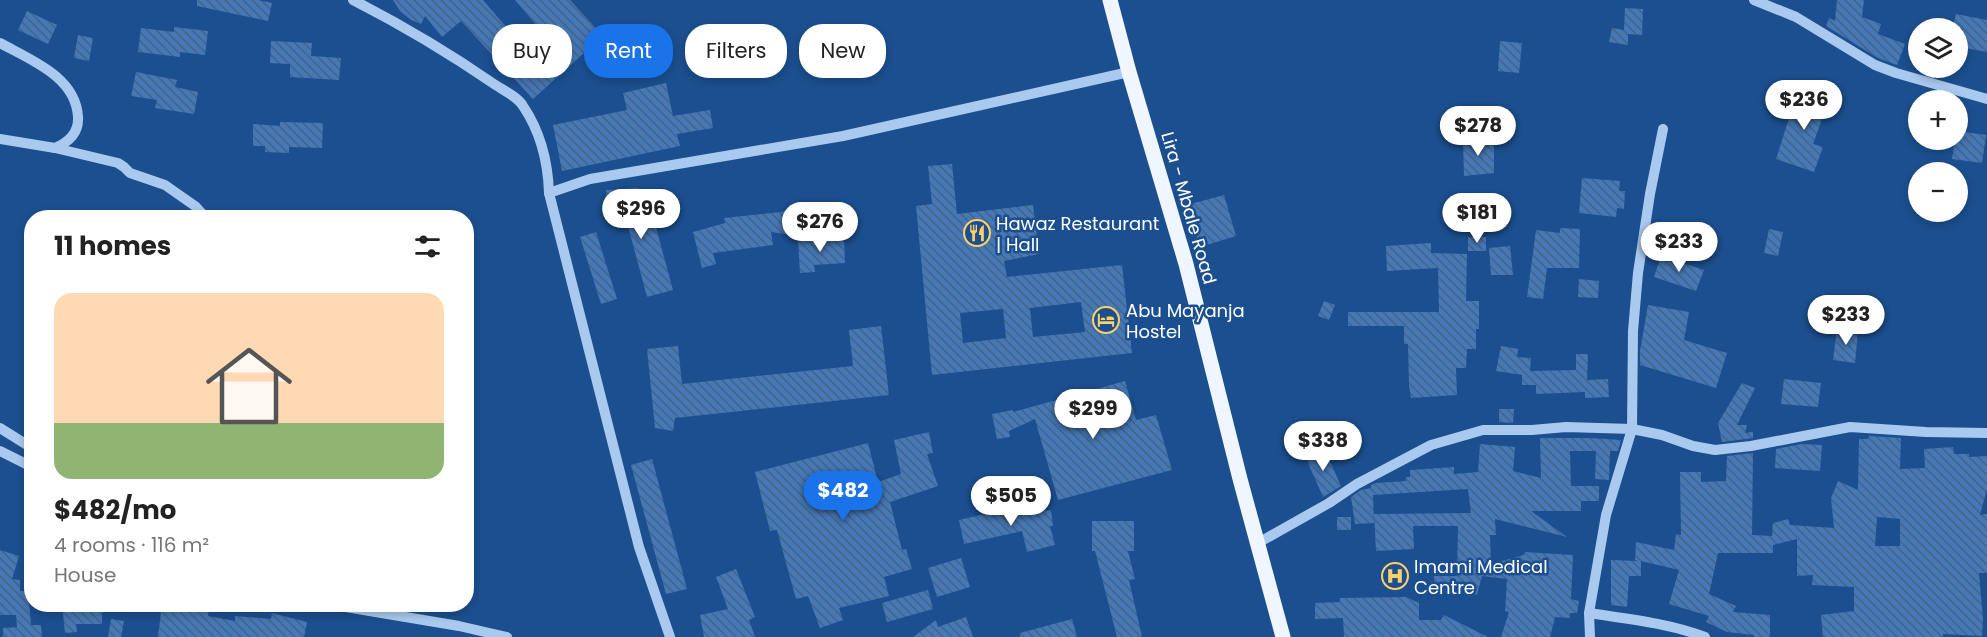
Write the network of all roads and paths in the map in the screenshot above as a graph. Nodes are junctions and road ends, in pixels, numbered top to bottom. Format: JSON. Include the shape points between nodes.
{"nodes":[{"id":1,"x":353,"y":0,"type":"edge"},
{"id":2,"x":1110,"y":0,"type":"edge"},
{"id":3,"x":1754,"y":0,"type":"edge"},
{"id":4,"x":0,"y":43,"type":"edge"},
{"id":5,"x":1129,"y":72,"type":"junction"},
{"id":6,"x":1987,"y":99,"type":"edge"},
{"id":7,"x":1664,"y":129,"type":"dead end"},
{"id":8,"x":0,"y":139,"type":"edge"},
{"id":9,"x":55,"y":148,"type":"junction"},
{"id":10,"x":549,"y":193,"type":"junction"},
{"id":11,"x":199,"y":210,"type":"edge"},
{"id":12,"x":0,"y":428,"type":"edge"},
{"id":13,"x":1632,"y":429,"type":"junction"},
{"id":14,"x":1987,"y":433,"type":"edge"},
{"id":15,"x":24,"y":443,"type":"edge"},
{"id":16,"x":0,"y":451,"type":"edge"},
{"id":17,"x":24,"y":463,"type":"edge"},
{"id":18,"x":1258,"y":543,"type":"junction"},
{"id":19,"x":376,"y":612,"type":"edge"},
{"id":20,"x":1590,"y":613,"type":"junction"},
{"id":21,"x":507,"y":637,"type":"edge"},
{"id":22,"x":670,"y":637,"type":"edge"},
{"id":23,"x":1283,"y":637,"type":"edge"},
{"id":24,"x":1590,"y":637,"type":"edge"},
{"id":25,"x":1705,"y":637,"type":"edge"}],
"edges":[{"from":1,"to":10,"type":"street","via":[[466,65],[522,104],[539,140],[548,170]]},
{"from":2,"to":5,"type":"main road","name":"Lira - Mbale Road"},
{"from":3,"to":6,"type":"street","via":[[1789,14],[1875,65]]},
{"from":4,"to":9,"type":"street","via":[[62,80],[73,95],[78,122],[75,133]]},
{"from":5,"to":10,"type":"street","via":[[843,136],[590,179]]},
{"from":5,"to":18,"type":"main road","name":"Lira - Mbale Road","via":[[1186,264]]},
{"from":7,"to":13,"type":"street","via":[[1638,273]]},
{"from":8,"to":9,"type":"street"},
{"from":9,"to":11,"type":"street","via":[[118,163],[130,174],[165,185]]},
{"from":10,"to":22,"type":"street","via":[[639,548]]},
{"from":12,"to":15,"type":"street"},
{"from":13,"to":14,"type":"street","via":[[1715,450],[1850,427]]},
{"from":13,"to":18,"type":"street","via":[[1483,430],[1455,437],[1431,445],[1357,484]]},
{"from":13,"to":20,"type":"street","via":[[1606,515]]},
{"from":16,"to":17,"type":"street"},
{"from":18,"to":23,"type":"main road","name":"Lira - Mbale Road"},
{"from":19,"to":21,"type":"street"},
{"from":20,"to":24,"type":"street"},
{"from":20,"to":25,"type":"street","via":[[1648,622]]}]}
